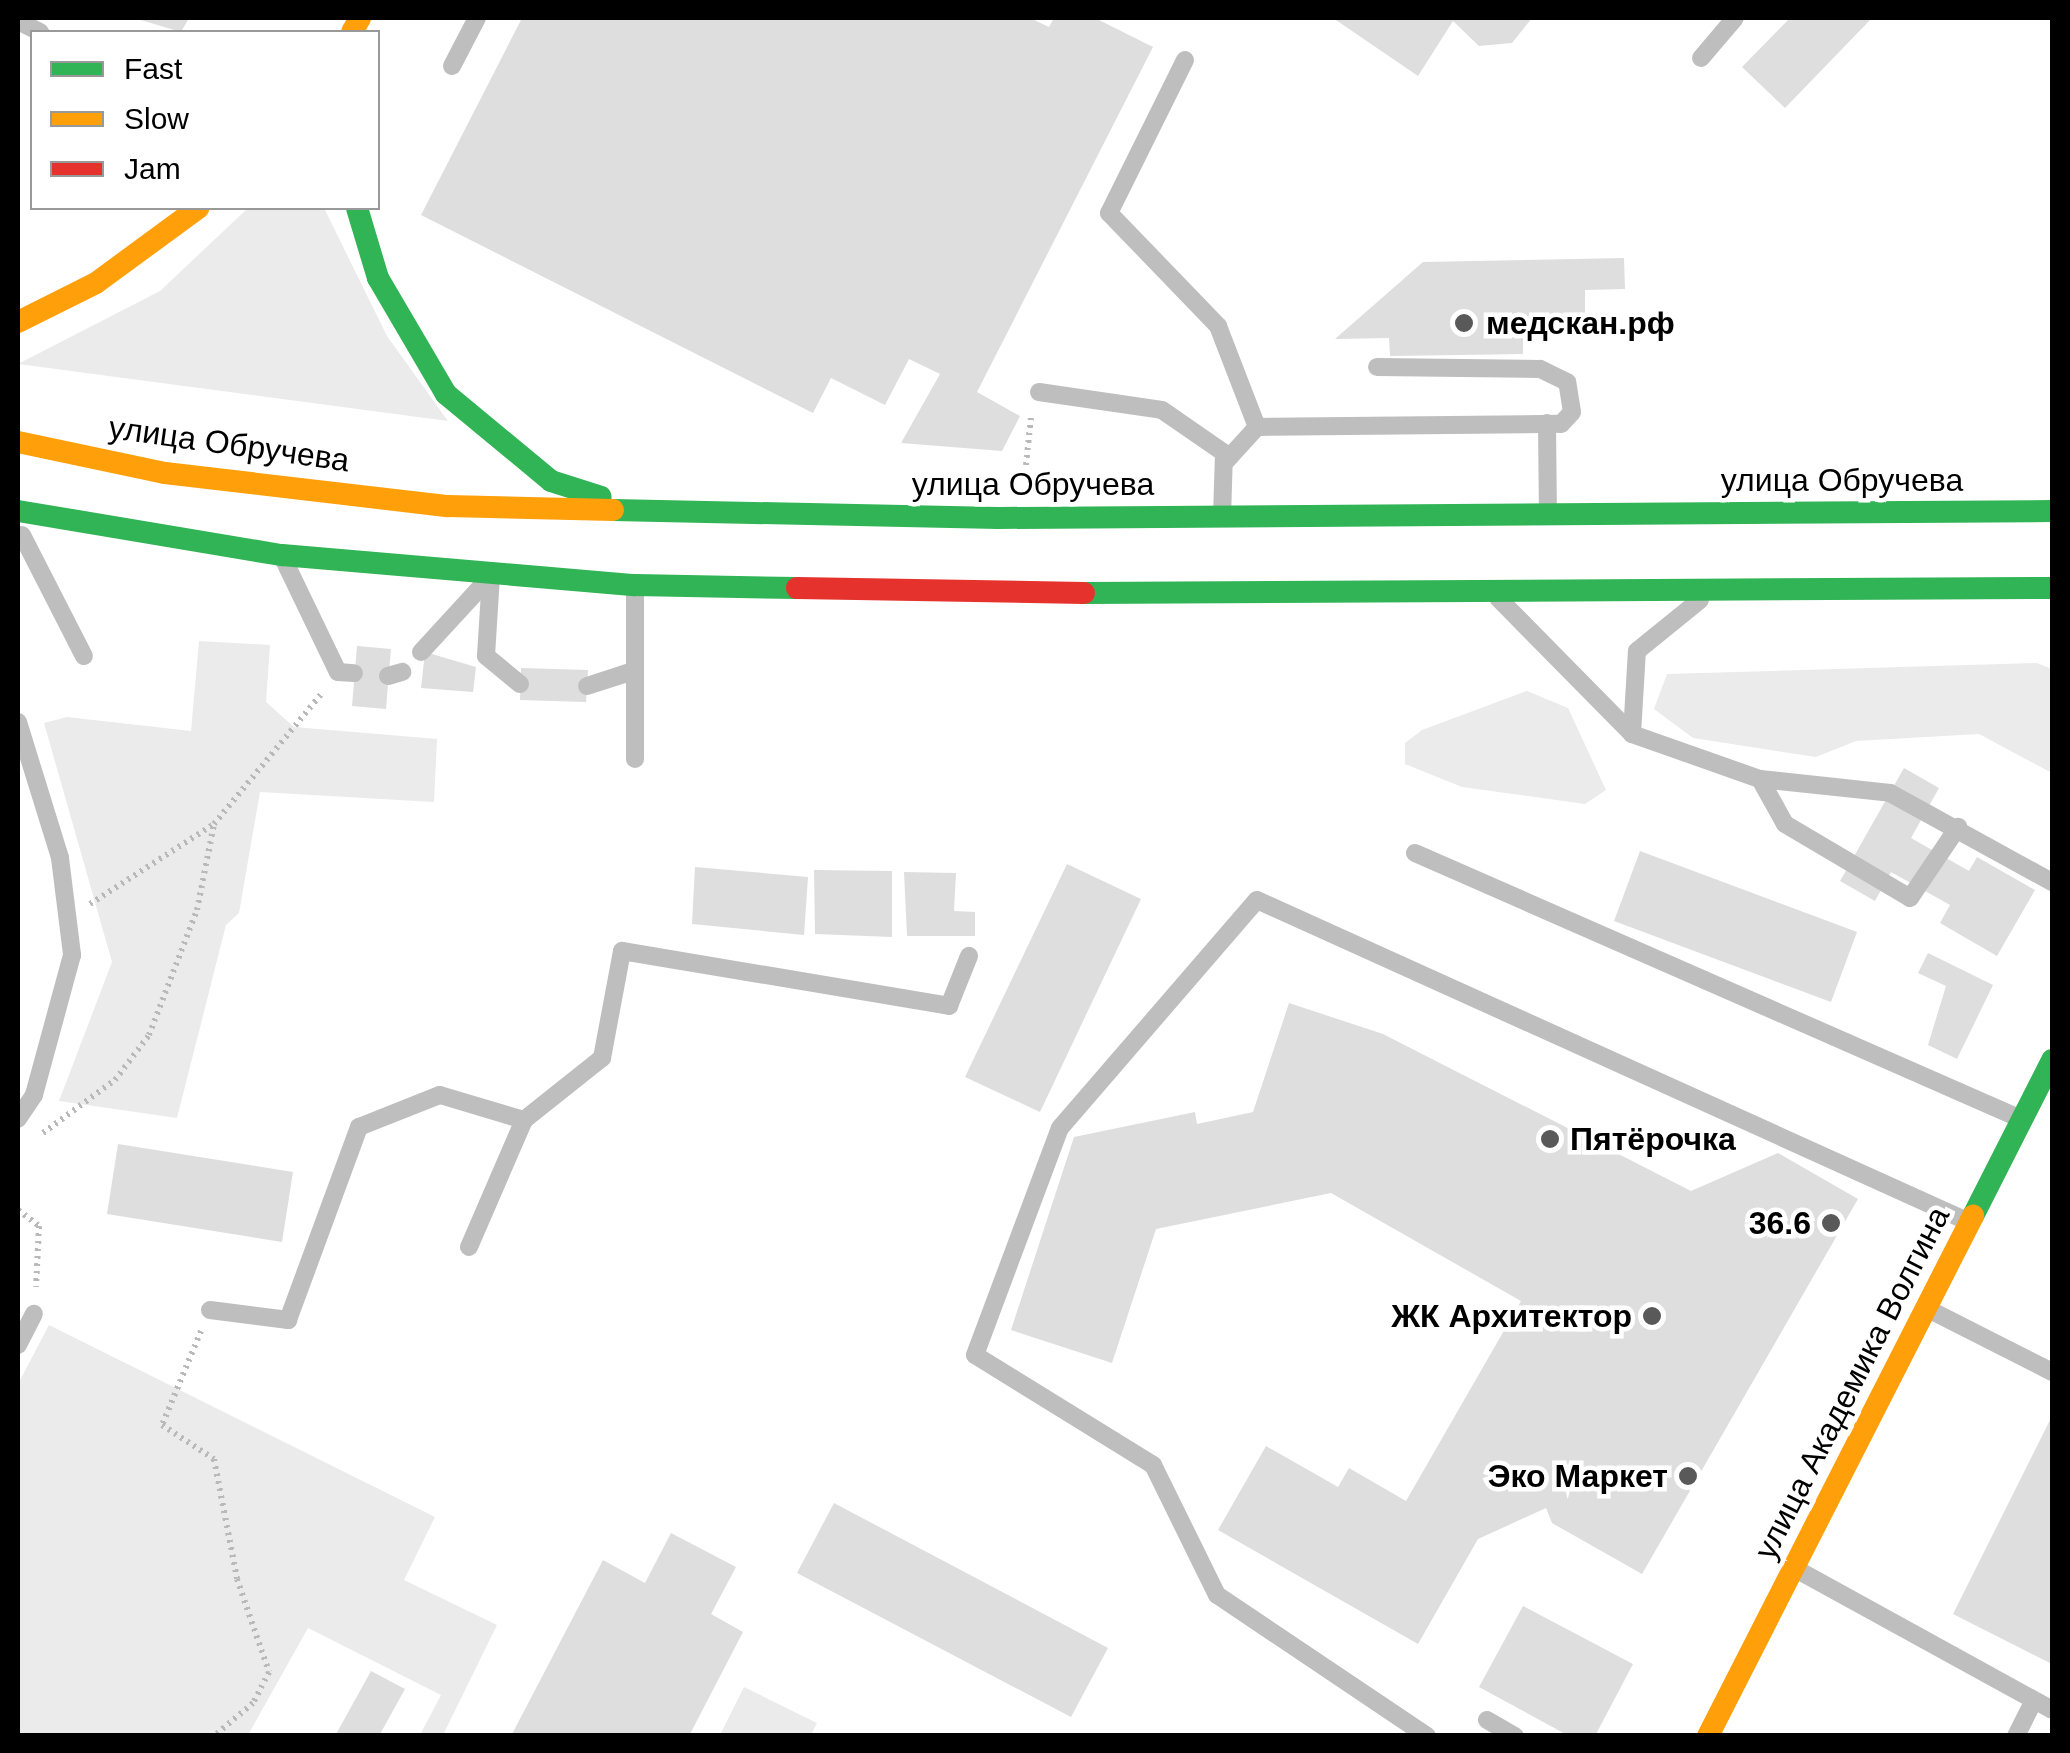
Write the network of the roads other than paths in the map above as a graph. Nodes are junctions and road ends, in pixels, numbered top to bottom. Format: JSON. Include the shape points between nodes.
{"nodes":[{"id":1,"x":477,"y":18,"type":"edge"},
{"id":2,"x":1736,"y":18,"type":"edge"},
{"id":3,"x":1701,"y":58,"type":"dead end"},
{"id":4,"x":1185,"y":60,"type":"dead end"},
{"id":5,"x":452,"y":66,"type":"dead end"},
{"id":6,"x":195,"y":210,"type":"edge"},
{"id":7,"x":355,"y":212,"type":"edge"},
{"id":8,"x":18,"y":322,"type":"edge"},
{"id":9,"x":1376,"y":367,"type":"dead end"},
{"id":10,"x":1038,"y":392,"type":"dead end"},
{"id":11,"x":1547,"y":423,"type":"junction"},
{"id":12,"x":1257,"y":427,"type":"junction"},
{"id":13,"x":18,"y":442,"type":"edge"},
{"id":14,"x":1227,"y":460,"type":"junction"},
{"id":15,"x":642,"y":511,"type":"junction"},
{"id":16,"x":2052,"y":511,"type":"edge"},
{"id":17,"x":26,"y":513,"type":"edge"},
{"id":18,"x":1548,"y":514,"type":"junction"},
{"id":19,"x":1222,"y":517,"type":"junction"},
{"id":20,"x":20,"y":538,"type":"edge"},
{"id":21,"x":282,"y":555,"type":"junction"},
{"id":22,"x":491,"y":576,"type":"junction"},
{"id":23,"x":635,"y":585,"type":"junction"},
{"id":24,"x":2052,"y":588,"type":"edge"},
{"id":25,"x":1970,"y":589,"type":"junction"},
{"id":26,"x":1710,"y":592,"type":"junction"},
{"id":27,"x":1494,"y":594,"type":"junction"},
{"id":28,"x":2052,"y":614,"type":"edge"},
{"id":29,"x":421,"y":652,"type":"dead end"},
{"id":30,"x":84,"y":656,"type":"dead end"},
{"id":31,"x":630,"y":672,"type":"junction"},
{"id":32,"x":346,"y":673,"type":"road end"},
{"id":33,"x":520,"y":684,"type":"dead end"},
{"id":34,"x":587,"y":686,"type":"dead end"},
{"id":35,"x":18,"y":722,"type":"edge"},
{"id":36,"x":1632,"y":734,"type":"junction"},
{"id":37,"x":634,"y":759,"type":"dead end"},
{"id":38,"x":1760,"y":779,"type":"junction"},
{"id":39,"x":1958,"y":828,"type":"junction"},
{"id":40,"x":1415,"y":853,"type":"dead end"},
{"id":41,"x":2052,"y":882,"type":"edge"},
{"id":42,"x":969,"y":956,"type":"dead end"},
{"id":43,"x":2052,"y":1060,"type":"edge"},
{"id":44,"x":18,"y":1119,"type":"edge"},
{"id":45,"x":524,"y":1120,"type":"junction"},
{"id":46,"x":2022,"y":1120,"type":"junction"},
{"id":47,"x":1972,"y":1223,"type":"junction"},
{"id":48,"x":469,"y":1247,"type":"dead end"},
{"id":49,"x":1928,"y":1308,"type":"junction"},
{"id":50,"x":210,"y":1310,"type":"road end"},
{"id":51,"x":34,"y":1314,"type":"road end"},
{"id":52,"x":18,"y":1345,"type":"edge"},
{"id":53,"x":2052,"y":1372,"type":"edge"},
{"id":54,"x":1794,"y":1568,"type":"junction"},
{"id":55,"x":2034,"y":1700,"type":"junction"},
{"id":56,"x":2052,"y":1710,"type":"edge"},
{"id":57,"x":1487,"y":1720,"type":"dead end"},
{"id":58,"x":1426,"y":1736,"type":"edge"},
{"id":59,"x":1515,"y":1736,"type":"edge"},
{"id":60,"x":1708,"y":1736,"type":"edge"},
{"id":61,"x":2016,"y":1736,"type":"edge"}],
"edges":[{"from":1,"to":5,"type":"lane"},
{"from":2,"to":3,"type":"lane"},
{"from":4,"to":12,"type":"lane","via":[[1109,213],[1218,326]]},
{"from":6,"to":8,"type":"main road","via":[[96,284]]},
{"from":7,"to":15,"type":"main road","via":[[405,334],[484,434],[551,481]]},
{"from":9,"to":11,"type":"lane","via":[[1540,369],[1575,394],[1561,424]]},
{"from":10,"to":14,"type":"lane","via":[[1162,410]]},
{"from":11,"to":12,"type":"lane"},
{"from":11,"to":18,"type":"lane"},
{"from":12,"to":14,"type":"lane"},
{"from":13,"to":15,"type":"main road","name":"улица Обручева","via":[[165,472],[429,504]]},
{"from":14,"to":19,"type":"lane"},
{"from":15,"to":19,"type":"main road","name":"улица Обручева"},
{"from":16,"to":18,"type":"main road","name":"улица Обручева"},
{"from":17,"to":20,"type":"lane"},
{"from":17,"to":21,"type":"main road"},
{"from":18,"to":19,"type":"main road","name":"улица Обручева"},
{"from":20,"to":30,"type":"lane"},
{"from":21,"to":22,"type":"main road"},
{"from":21,"to":32,"type":"lane"},
{"from":22,"to":23,"type":"main road"},
{"from":22,"to":29,"type":"lane"},
{"from":22,"to":33,"type":"lane","via":[[486,656]]},
{"from":23,"to":27,"type":"main road"},
{"from":23,"to":31,"type":"lane"},
{"from":24,"to":25,"type":"main road"},
{"from":25,"to":26,"type":"main road"},
{"from":25,"to":28,"type":"main road"},
{"from":26,"to":27,"type":"main road"},
{"from":26,"to":36,"type":"lane","via":[[1638,651]]},
{"from":27,"to":36,"type":"lane"},
{"from":31,"to":34,"type":"lane"},
{"from":31,"to":37,"type":"lane"},
{"from":35,"to":44,"type":"lane","via":[[71,914],[62,1010]]},
{"from":36,"to":38,"type":"lane"},
{"from":38,"to":39,"type":"lane","via":[[1890,792]]},
{"from":38,"to":39,"type":"lane","via":[[1785,824],[1910,898]]},
{"from":39,"to":41,"type":"lane"},
{"from":40,"to":46,"type":"lane"},
{"from":42,"to":45,"type":"lane","via":[[949,1006],[622,951],[602,1058]]},
{"from":43,"to":46,"type":"main road","name":"улица Академика Волгина"},
{"from":45,"to":48,"type":"lane"},
{"from":45,"to":50,"type":"lane","via":[[440,1095],[359,1126],[288,1320]]},
{"from":46,"to":47,"type":"main road","name":"улица Академика Волгина"},
{"from":47,"to":49,"type":"main road","name":"улица Академика Волгина"},
{"from":47,"to":58,"type":"lane","via":[[1257,900],[1060,1128],[975,1355],[1153,1465],[1216,1595]]},
{"from":49,"to":53,"type":"lane"},
{"from":49,"to":54,"type":"main road","name":"улица Академика Волгина"},
{"from":51,"to":52,"type":"lane"},
{"from":54,"to":55,"type":"lane"},
{"from":54,"to":60,"type":"main road","name":"улица Академика Волгина"},
{"from":55,"to":56,"type":"lane"},
{"from":55,"to":61,"type":"lane"},
{"from":57,"to":59,"type":"lane"}]}
